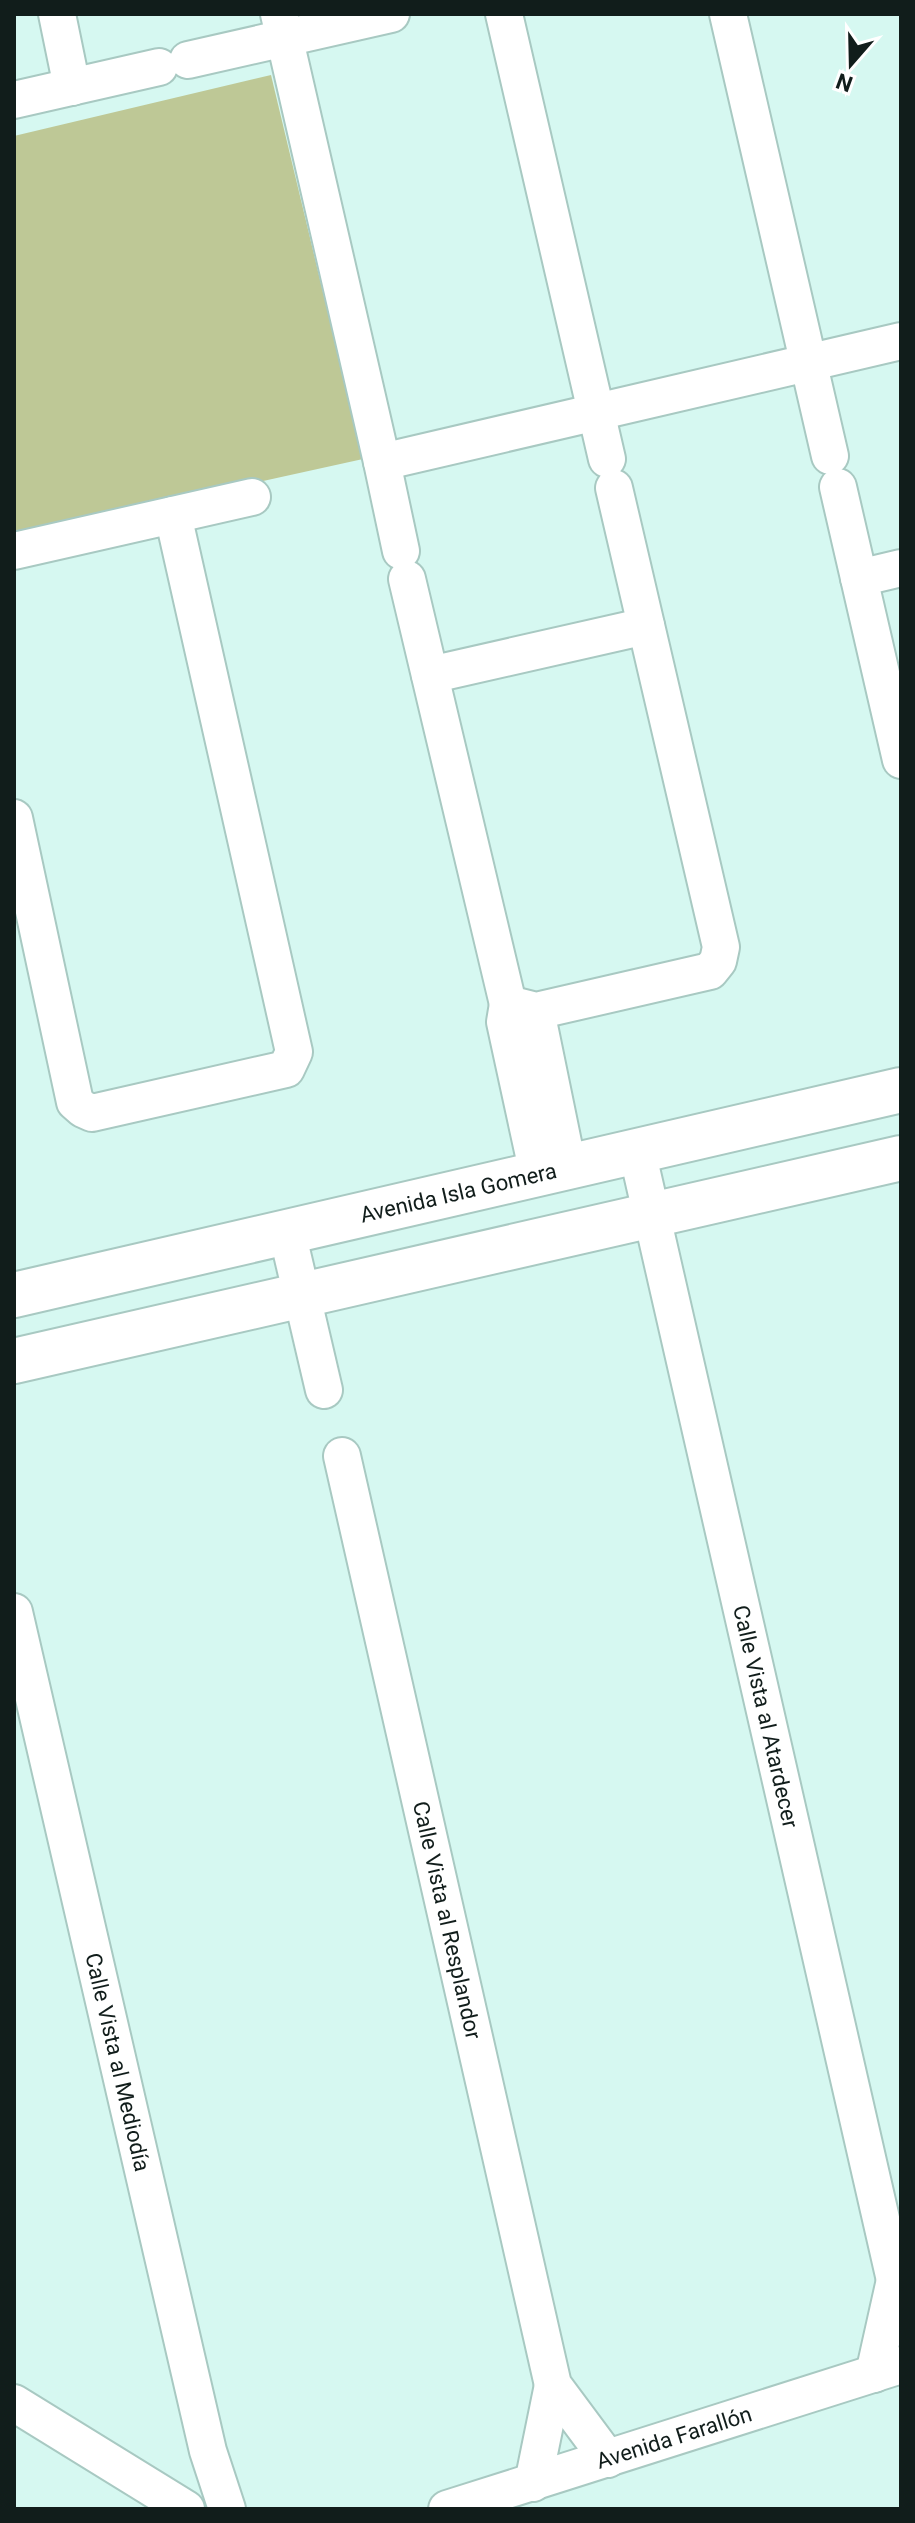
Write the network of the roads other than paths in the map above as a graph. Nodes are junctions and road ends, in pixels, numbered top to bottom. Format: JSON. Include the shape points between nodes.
{"nodes":[{"id":1,"x":57,"y":14,"type":"edge"},
{"id":2,"x":391,"y":14,"type":"edge"},
{"id":3,"x":504,"y":14,"type":"edge"},
{"id":4,"x":728,"y":14,"type":"edge"},
{"id":5,"x":281,"y":26,"type":"edge"},
{"id":6,"x":72,"y":87,"type":"junction"},
{"id":7,"x":14,"y":100,"type":"edge"},
{"id":8,"x":901,"y":341,"type":"edge"},
{"id":9,"x":809,"y":363,"type":"junction"},
{"id":10,"x":596,"y":412,"type":"junction"},
{"id":11,"x":382,"y":462,"type":"junction"},
{"id":12,"x":252,"y":497,"type":"dead end"},
{"id":13,"x":173,"y":515,"type":"junction"},
{"id":14,"x":14,"y":551,"type":"edge"},
{"id":15,"x":901,"y":568,"type":"edge"},
{"id":16,"x":859,"y":578,"type":"junction"},
{"id":17,"x":646,"y":626,"type":"junction"},
{"id":18,"x":430,"y":675,"type":"junction"},
{"id":19,"x":901,"y":760,"type":"edge"},
{"id":20,"x":14,"y":818,"type":"edge"},
{"id":21,"x":516,"y":1012,"type":"junction"},
{"id":22,"x":901,"y":1090,"type":"edge"},
{"id":23,"x":637,"y":1151,"type":"junction"},
{"id":24,"x":901,"y":1158,"type":"edge"},
{"id":25,"x":553,"y":1171,"type":"junction"},
{"id":26,"x":651,"y":1215,"type":"junction"},
{"id":27,"x":287,"y":1232,"type":"junction"},
{"id":28,"x":14,"y":1295,"type":"edge"},
{"id":29,"x":301,"y":1295,"type":"junction"},
{"id":30,"x":14,"y":1361,"type":"edge"},
{"id":31,"x":324,"y":1390,"type":"dead end"},
{"id":32,"x":342,"y":1456,"type":"dead end"},
{"id":33,"x":14,"y":1612,"type":"edge"},
{"id":34,"x":898,"y":2284,"type":"edge"},
{"id":35,"x":888,"y":2369,"type":"edge"},
{"id":36,"x":553,"y":2385,"type":"junction"},
{"id":37,"x":14,"y":2403,"type":"edge"},
{"id":38,"x":608,"y":2459,"type":"junction"},
{"id":39,"x":533,"y":2483,"type":"junction"},
{"id":40,"x":186,"y":2509,"type":"edge"},
{"id":41,"x":227,"y":2509,"type":"edge"},
{"id":42,"x":447,"y":2509,"type":"edge"}],
"edges":[{"from":1,"to":6,"type":"street"},
{"from":2,"to":5,"type":"street"},
{"from":3,"to":10,"type":"street"},
{"from":4,"to":9,"type":"street"},
{"from":5,"to":6,"type":"street","via":[[173,64]]},
{"from":5,"to":11,"type":"street"},
{"from":6,"to":7,"type":"street"},
{"from":8,"to":9,"type":"street"},
{"from":9,"to":10,"type":"street"},
{"from":9,"to":16,"type":"street"},
{"from":10,"to":11,"type":"street"},
{"from":10,"to":17,"type":"street"},
{"from":11,"to":18,"type":"street"},
{"from":12,"to":13,"type":"street"},
{"from":13,"to":14,"type":"street"},
{"from":13,"to":20,"type":"street","via":[[294,1052],[286,1069],[92,1113],[75,1102]]},
{"from":15,"to":16,"type":"street"},
{"from":16,"to":19,"type":"street"},
{"from":17,"to":18,"type":"street"},
{"from":17,"to":21,"type":"street","via":[[721,947],[718,961],[710,971]]},
{"from":18,"to":21,"type":"street"},
{"from":21,"to":25,"type":"street"},
{"from":22,"to":23,"type":"street","name":"Avenida Isla Gomera"},
{"from":23,"to":25,"type":"street","name":"Avenida Isla Gomera"},
{"from":23,"to":26,"type":"street","name":"Calle Vista al Atardecer"},
{"from":24,"to":26,"type":"street"},
{"from":25,"to":27,"type":"street","name":"Avenida Isla Gomera"},
{"from":26,"to":29,"type":"street"},
{"from":26,"to":34,"type":"street","name":"Calle Vista al Atardecer"},
{"from":27,"to":28,"type":"street","name":"Avenida Isla Gomera"},
{"from":27,"to":29,"type":"street"},
{"from":29,"to":30,"type":"street"},
{"from":29,"to":31,"type":"street"},
{"from":32,"to":36,"type":"street","name":"Calle Vista al Resplandor"},
{"from":33,"to":41,"type":"street","name":"Calle Vista al Mediodía","via":[[208,2451]]},
{"from":34,"to":35,"type":"street","name":"Calle Vista al Atardecer"},
{"from":35,"to":38,"type":"street","name":"Avenida Farallón"},
{"from":36,"to":38,"type":"street","name":"Calle Vista al Resplandor"},
{"from":36,"to":39,"type":"street","name":"Calle Vista al Resplandor"},
{"from":37,"to":40,"type":"street"},
{"from":38,"to":39,"type":"street","name":"Avenida Farallón"},
{"from":39,"to":42,"type":"street","name":"Avenida Farallón"}]}
